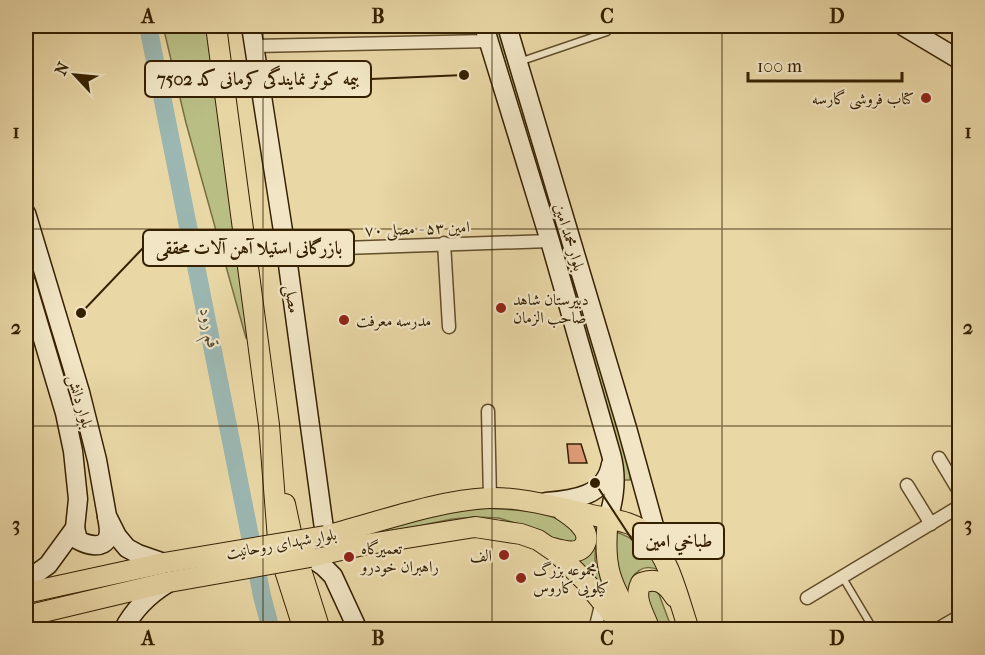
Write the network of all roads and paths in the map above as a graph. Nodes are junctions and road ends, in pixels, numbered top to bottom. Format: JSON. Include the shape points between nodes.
{"nodes":[{"id":1,"x":216,"y":26,"type":"edge"},
{"id":2,"x":251,"y":26,"type":"edge"},
{"id":3,"x":507,"y":26,"type":"edge"},
{"id":4,"x":903,"y":26,"type":"edge"},
{"id":5,"x":607,"y":32,"type":"dead end"},
{"id":6,"x":486,"y":33,"type":"edge"},
{"id":7,"x":255,"y":46,"type":"junction"},
{"id":8,"x":960,"y":60,"type":"edge"},
{"id":9,"x":518,"y":62,"type":"junction"},
{"id":10,"x":26,"y":213,"type":"edge"},
{"id":11,"x":550,"y":241,"type":"junction"},
{"id":12,"x":444,"y":243,"type":"junction"},
{"id":13,"x":286,"y":250,"type":"junction"},
{"id":14,"x":26,"y":282,"type":"edge"},
{"id":15,"x":449,"y":327,"type":"dead end"},
{"id":16,"x":488,"y":411,"type":"dead end"},
{"id":17,"x":269,"y":424,"type":"junction"},
{"id":18,"x":611,"y":454,"type":"junction"},
{"id":19,"x":939,"y":458,"type":"dead end"},
{"id":20,"x":641,"y":479,"type":"junction"},
{"id":21,"x":614,"y":483,"type":"junction"},
{"id":22,"x":907,"y":485,"type":"dead end"},
{"id":23,"x":960,"y":493,"type":"edge"},
{"id":24,"x":490,"y":498,"type":"junction"},
{"id":25,"x":536,"y":502,"type":"junction"},
{"id":26,"x":960,"y":506,"type":"edge"},
{"id":27,"x":560,"y":508,"type":"junction"},
{"id":28,"x":107,"y":516,"type":"junction"},
{"id":29,"x":608,"y":519,"type":"junction"},
{"id":30,"x":931,"y":524,"type":"junction"},
{"id":31,"x":75,"y":528,"type":"junction"},
{"id":32,"x":325,"y":536,"type":"junction"},
{"id":33,"x":546,"y":546,"type":"junction"},
{"id":34,"x":662,"y":553,"type":"junction"},
{"id":35,"x":310,"y":557,"type":"junction"},
{"id":36,"x":164,"y":563,"type":"junction"},
{"id":37,"x":843,"y":578,"type":"junction"},
{"id":38,"x":26,"y":581,"type":"edge"},
{"id":39,"x":169,"y":582,"type":"junction"},
{"id":40,"x":26,"y":593,"type":"edge"},
{"id":41,"x":807,"y":597,"type":"dead end"},
{"id":42,"x":602,"y":601,"type":"junction"},
{"id":43,"x":682,"y":610,"type":"junction"},
{"id":44,"x":26,"y":616,"type":"edge"},
{"id":45,"x":960,"y":616,"type":"edge"},
{"id":46,"x":123,"y":629,"type":"edge"},
{"id":47,"x":304,"y":630,"type":"edge"},
{"id":48,"x":320,"y":630,"type":"edge"},
{"id":49,"x":358,"y":630,"type":"edge"},
{"id":50,"x":595,"y":630,"type":"edge"},
{"id":51,"x":625,"y":630,"type":"edge"},
{"id":52,"x":638,"y":630,"type":"edge"},
{"id":53,"x":650,"y":630,"type":"edge"},
{"id":54,"x":689,"y":630,"type":"edge"},
{"id":55,"x":874,"y":630,"type":"edge"},
{"id":56,"x":936,"y":630,"type":"edge"}],
"edges":[{"from":1,"to":17,"type":"main road"},
{"from":2,"to":7,"type":"main road","name":"مصلی"},
{"from":3,"to":9,"type":"main road","name":"بلوار محمد امین"},
{"from":4,"to":8,"type":"main road"},
{"from":5,"to":9,"type":"lane"},
{"from":6,"to":7,"type":"street"},
{"from":6,"to":11,"type":"main road","name":"بلوار محمد امین"},
{"from":7,"to":13,"type":"main road","name":"مصلی"},
{"from":9,"to":20,"type":"main road","name":"بلوار محمد امین"},
{"from":10,"to":28,"type":"main road","name":"بلوار دانش","via":[[80,392]]},
{"from":11,"to":12,"type":"street","name":"امین ۵۳ - مصلی ۷۰"},
{"from":11,"to":18,"type":"main road","name":"بلوار محمد امین"},
{"from":12,"to":13,"type":"street","name":"امین ۵۳ - مصلی ۷۰"},
{"from":12,"to":15,"type":"street"},
{"from":13,"to":32,"type":"main road","name":"مصلی"},
{"from":14,"to":31,"type":"main road","name":"بلوار دانش","via":[[73,451],[78,499]]},
{"from":16,"to":24,"type":"street"},
{"from":17,"to":47,"type":"main road","via":[[279,552]]},
{"from":17,"to":48,"type":"main road","via":[[295,550]]},
{"from":18,"to":21,"type":"main road","name":"بلوار محمد امین"},
{"from":18,"to":25,"type":"main road","via":[[610,469],[601,487],[579,497]]},
{"from":19,"to":23,"type":"street"},
{"from":20,"to":21,"type":"main road","via":[[627,490]]},
{"from":20,"to":34,"type":"main road","name":"بلوار محمد امین"},
{"from":21,"to":29,"type":"main road","name":"بلوار محمد امین"},
{"from":22,"to":30,"type":"street"},
{"from":24,"to":25,"type":"main road","name":"بلوار شهدای روحانیت"},
{"from":24,"to":32,"type":"main road","name":"بلوار شهدای روحانیت","via":[[451,503]]},
{"from":25,"to":27,"type":"main road","name":"بلوار شهدای روحانیت"},
{"from":26,"to":30,"type":"street"},
{"from":27,"to":29,"type":"main road","name":"بلوار شهدای روحانیت"},
{"from":27,"to":33,"type":"main road","via":[[581,525],[587,540],[578,551]]},
{"from":28,"to":31,"type":"main road","via":[[108,537],[98,545],[78,540]]},
{"from":28,"to":36,"type":"main road","name":"بلوار دانش","via":[[127,548]]},
{"from":29,"to":34,"type":"main road","name":"بلوار شهدای روحانیت","via":[[646,533]]},
{"from":29,"to":52,"type":"main road","via":[[605,556],[610,581]]},
{"from":30,"to":37,"type":"street"},
{"from":31,"to":38,"type":"main road","via":[[48,565]]},
{"from":32,"to":36,"type":"main road","name":"بلوار شهدای روحانیت","bridge":true},
{"from":33,"to":35,"type":"main road","name":"بلوار شهدای روحانیت","via":[[521,534],[475,527]]},
{"from":33,"to":42,"type":"main road"},
{"from":34,"to":43,"type":"main road"},
{"from":35,"to":39,"type":"main road","name":"بلوار شهدای روحانیت","bridge":true},
{"from":35,"to":49,"type":"main road","via":[[333,576]]},
{"from":36,"to":40,"type":"main road","name":"بلوار شهدای روحانیت"},
{"from":37,"to":41,"type":"street"},
{"from":37,"to":55,"type":"lane"},
{"from":39,"to":44,"type":"main road","name":"بلوار شهدای روحانیت"},
{"from":39,"to":46,"type":"main road","via":[[144,600]]},
{"from":42,"to":50,"type":"street"},
{"from":42,"to":51,"type":"main road"},
{"from":43,"to":53,"type":"main road","via":[[662,582],[651,579],[641,583],[638,602]]},
{"from":43,"to":54,"type":"main road"},
{"from":45,"to":56,"type":"street"}]}
